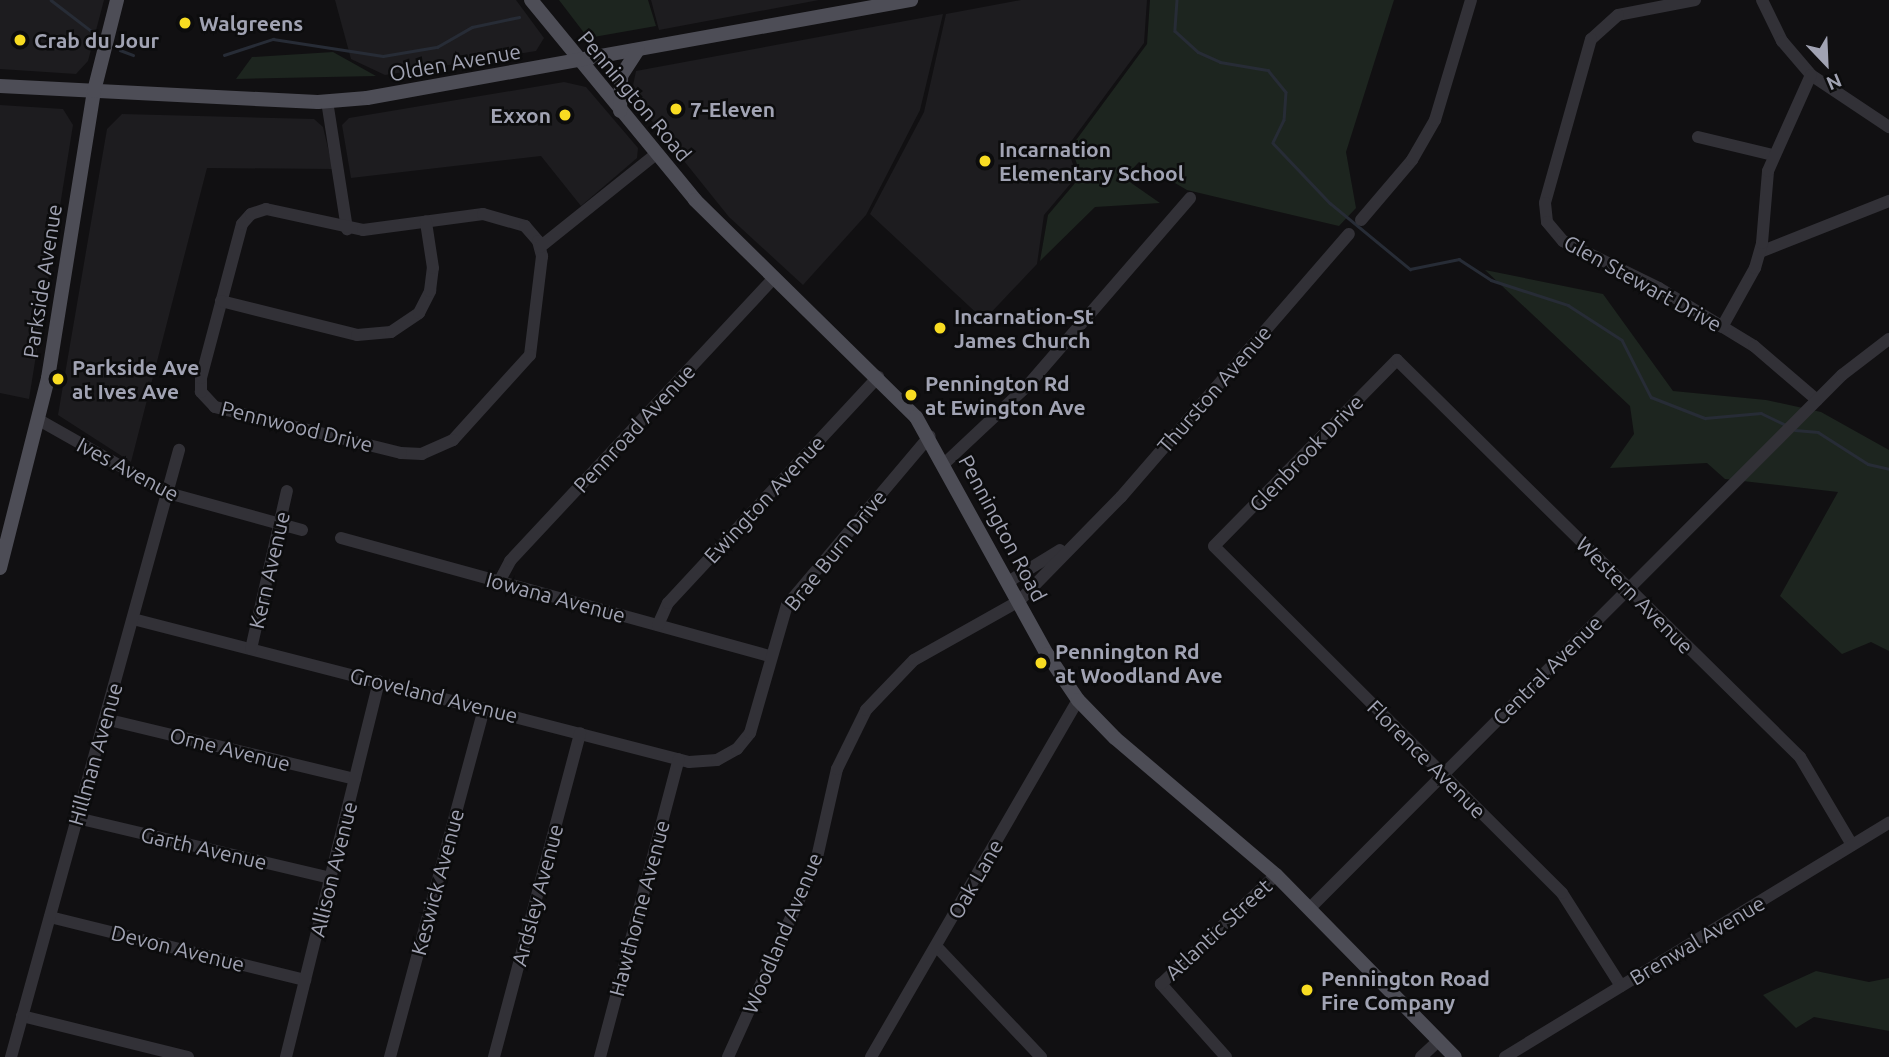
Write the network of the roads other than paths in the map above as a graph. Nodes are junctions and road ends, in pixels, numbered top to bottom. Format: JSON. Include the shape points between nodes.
{"nodes":[{"id":1,"x":117,"y":0,"type":"edge"},
{"id":2,"x":531,"y":0,"type":"edge"},
{"id":3,"x":911,"y":0,"type":"edge"},
{"id":4,"x":1471,"y":0,"type":"edge"},
{"id":5,"x":1695,"y":0,"type":"edge"},
{"id":6,"x":1762,"y":0,"type":"edge"},
{"id":7,"x":638,"y":50,"type":"junction"},
{"id":8,"x":579,"y":61,"type":"junction"},
{"id":9,"x":1811,"y":75,"type":"junction"},
{"id":10,"x":0,"y":86,"type":"edge"},
{"id":11,"x":94,"y":90,"type":"junction"},
{"id":12,"x":327,"y":101,"type":"junction"},
{"id":13,"x":620,"y":111,"type":"junction"},
{"id":14,"x":1889,"y":127,"type":"edge"},
{"id":15,"x":1698,"y":137,"type":"dead end"},
{"id":16,"x":656,"y":154,"type":"junction"},
{"id":17,"x":1773,"y":155,"type":"junction"},
{"id":18,"x":1190,"y":198,"type":"dead end"},
{"id":19,"x":1889,"y":201,"type":"edge"},
{"id":20,"x":1361,"y":220,"type":"dead end"},
{"id":21,"x":425,"y":222,"type":"junction"},
{"id":22,"x":347,"y":229,"type":"junction"},
{"id":23,"x":1349,"y":234,"type":"dead end"},
{"id":24,"x":540,"y":247,"type":"junction"},
{"id":25,"x":1760,"y":252,"type":"junction"},
{"id":26,"x":774,"y":278,"type":"junction"},
{"id":27,"x":221,"y":301,"type":"junction"},
{"id":28,"x":1722,"y":327,"type":"junction"},
{"id":29,"x":1889,"y":339,"type":"edge"},
{"id":30,"x":1397,"y":360,"type":"joint"},
{"id":31,"x":878,"y":377,"type":"junction"},
{"id":32,"x":1817,"y":400,"type":"junction"},
{"id":33,"x":39,"y":420,"type":"junction"},
{"id":34,"x":930,"y":436,"type":"junction"},
{"id":35,"x":179,"y":450,"type":"dead end"},
{"id":36,"x":945,"y":463,"type":"junction"},
{"id":37,"x":287,"y":491,"type":"dead end"},
{"id":38,"x":168,"y":493,"type":"junction"},
{"id":39,"x":279,"y":524,"type":"junction"},
{"id":40,"x":302,"y":530,"type":"dead end"},
{"id":41,"x":341,"y":538,"type":"dead end"},
{"id":42,"x":1076,"y":541,"type":"junction"},
{"id":43,"x":1214,"y":546,"type":"joint"},
{"id":44,"x":0,"y":568,"type":"edge"},
{"id":45,"x":499,"y":582,"type":"junction"},
{"id":46,"x":1008,"y":582,"type":"junction"},
{"id":47,"x":1628,"y":588,"type":"junction"},
{"id":48,"x":1018,"y":601,"type":"junction"},
{"id":49,"x":132,"y":619,"type":"junction"},
{"id":50,"x":658,"y":625,"type":"junction"},
{"id":51,"x":251,"y":649,"type":"junction"},
{"id":52,"x":770,"y":656,"type":"junction"},
{"id":53,"x":379,"y":681,"type":"junction"},
{"id":54,"x":1078,"y":700,"type":"junction"},
{"id":55,"x":484,"y":708,"type":"junction"},
{"id":56,"x":105,"y":719,"type":"junction"},
{"id":57,"x":580,"y":733,"type":"junction"},
{"id":58,"x":733,"y":751,"type":"joint"},
{"id":59,"x":679,"y":759,"type":"junction"},
{"id":60,"x":1443,"y":775,"type":"junction"},
{"id":61,"x":355,"y":779,"type":"junction"},
{"id":62,"x":77,"y":818,"type":"junction"},
{"id":63,"x":1889,"y":823,"type":"edge"},
{"id":64,"x":1852,"y":845,"type":"junction"},
{"id":65,"x":1276,"y":875,"type":"junction"},
{"id":66,"x":330,"y":878,"type":"junction"},
{"id":67,"x":1310,"y":908,"type":"junction"},
{"id":68,"x":50,"y":917,"type":"junction"},
{"id":69,"x":936,"y":946,"type":"junction"},
{"id":70,"x":305,"y":979,"type":"junction"},
{"id":71,"x":1621,"y":986,"type":"junction"},
{"id":72,"x":22,"y":1016,"type":"junction"},
{"id":73,"x":1438,"y":1041,"type":"junction"},
{"id":74,"x":183,"y":1056,"type":"edge"},
{"id":75,"x":11,"y":1057,"type":"edge"},
{"id":76,"x":286,"y":1057,"type":"edge"},
{"id":77,"x":390,"y":1057,"type":"edge"},
{"id":78,"x":494,"y":1057,"type":"edge"},
{"id":79,"x":600,"y":1057,"type":"edge"},
{"id":80,"x":728,"y":1057,"type":"edge"},
{"id":81,"x":871,"y":1057,"type":"edge"},
{"id":82,"x":1041,"y":1057,"type":"edge"},
{"id":83,"x":1226,"y":1057,"type":"edge"},
{"id":84,"x":1421,"y":1057,"type":"edge"},
{"id":85,"x":1455,"y":1057,"type":"edge"},
{"id":86,"x":1505,"y":1057,"type":"edge"}],
"edges":[{"from":1,"to":11,"type":"main road","name":"Parkside Avenue"},
{"from":2,"to":8,"type":"main road","name":"Pennington Road"},
{"from":3,"to":7,"type":"main road","name":"Olden Avenue"},
{"from":4,"to":20,"type":"street","via":[[1435,120],[1412,160]]},
{"from":5,"to":28,"type":"street","name":"Glen Stewart Drive","via":[[1618,15],[1591,39],[1545,212],[1550,229],[1563,241],[1626,270]]},
{"from":6,"to":9,"type":"street","via":[[1782,41]]},
{"from":7,"to":8,"type":"main road","name":"Olden Avenue"},
{"from":7,"to":13,"type":"main road","via":[[621,76]]},
{"from":8,"to":12,"type":"main road","name":"Olden Avenue","via":[[406,93]]},
{"from":8,"to":13,"type":"main road","name":"Pennington Road"},
{"from":9,"to":14,"type":"street"},
{"from":9,"to":17,"type":"street"},
{"from":10,"to":11,"type":"main road","name":"Olden Avenue"},
{"from":11,"to":12,"type":"main road","name":"Olden Avenue"},
{"from":11,"to":33,"type":"main road","name":"Parkside Avenue"},
{"from":12,"to":22,"type":"street"},
{"from":13,"to":16,"type":"main road","name":"Pennington Road"},
{"from":15,"to":17,"type":"street"},
{"from":16,"to":24,"type":"street"},
{"from":16,"to":26,"type":"main road","name":"Pennington Road","via":[[720,227]]},
{"from":17,"to":25,"type":"street","via":[[1765,188]]},
{"from":18,"to":36,"type":"street","via":[[1029,384]]},
{"from":19,"to":25,"type":"street"},
{"from":21,"to":22,"type":"street","name":"Pennwood Drive","via":[[381,230]]},
{"from":21,"to":24,"type":"street","name":"Pennwood Drive","via":[[466,215],[499,216],[525,226]]},
{"from":21,"to":27,"type":"street","via":[[433,268],[430,291],[419,313],[391,332],[357,335]]},
{"from":22,"to":27,"type":"street","name":"Pennwood Drive","via":[[271,210],[251,214],[242,224]]},
{"from":23,"to":42,"type":"street","name":"Thurston Avenue","via":[[1121,497]]},
{"from":24,"to":27,"type":"street","name":"Pennwood Drive","via":[[530,355],[453,440],[422,454],[401,453],[209,403],[200,383]]},
{"from":25,"to":28,"type":"street"},
{"from":26,"to":31,"type":"main road","name":"Pennington Road"},
{"from":26,"to":45,"type":"street","name":"Pennroad Avenue","via":[[510,561]]},
{"from":28,"to":32,"type":"street","name":"Glen Stewart Drive","via":[[1769,357]]},
{"from":29,"to":32,"type":"street","name":"Central Avenue","via":[[1850,367]]},
{"from":30,"to":43,"type":"street","name":"Glenbrook Drive"},
{"from":30,"to":47,"type":"street","name":"Western Avenue"},
{"from":31,"to":34,"type":"main road","name":"Pennington Road"},
{"from":31,"to":50,"type":"street","name":"Ewington Avenue","via":[[668,603]]},
{"from":32,"to":47,"type":"street","name":"Central Avenue"},
{"from":33,"to":38,"type":"street","name":"Ives Avenue"},
{"from":33,"to":44,"type":"main road","name":"Parkside Avenue"},
{"from":34,"to":36,"type":"main road","name":"Pennington Road"},
{"from":34,"to":52,"type":"street","name":"Brae Burn Drive","via":[[797,590],[779,623]]},
{"from":35,"to":38,"type":"street","name":"Hillman Avenue"},
{"from":36,"to":46,"type":"main road","name":"Pennington Road"},
{"from":37,"to":39,"type":"street","name":"Kern Avenue"},
{"from":38,"to":39,"type":"street","name":"Ives Avenue"},
{"from":38,"to":49,"type":"street","name":"Hillman Avenue"},
{"from":39,"to":40,"type":"street","name":"Ives Avenue"},
{"from":39,"to":51,"type":"street","name":"Kern Avenue"},
{"from":41,"to":45,"type":"street","name":"Iowana Avenue"},
{"from":42,"to":46,"type":"street","name":"Thurston Avenue"},
{"from":42,"to":48,"type":"street","name":"Thurston Avenue"},
{"from":43,"to":60,"type":"street","name":"Florence Avenue"},
{"from":45,"to":50,"type":"street","name":"Iowana Avenue"},
{"from":46,"to":48,"type":"main road","name":"Pennington Road"},
{"from":47,"to":60,"type":"street","name":"Central Avenue"},
{"from":47,"to":64,"type":"street","name":"Western Avenue","via":[[1800,757]]},
{"from":48,"to":54,"type":"main road","name":"Pennington Road"},
{"from":48,"to":80,"type":"street","name":"Woodland Avenue","via":[[914,660],[866,710],[837,769],[816,862]]},
{"from":49,"to":51,"type":"street","name":"Groveland Avenue"},
{"from":49,"to":56,"type":"street","name":"Hillman Avenue"},
{"from":50,"to":52,"type":"street","name":"Iowana Avenue"},
{"from":51,"to":53,"type":"street","name":"Groveland Avenue"},
{"from":52,"to":58,"type":"street","name":"Brae Burn Drive","via":[[755,723]]},
{"from":53,"to":55,"type":"street","name":"Groveland Avenue"},
{"from":53,"to":61,"type":"street","name":"Allison Avenue"},
{"from":54,"to":65,"type":"main road","name":"Pennington Road","via":[[1115,738]]},
{"from":54,"to":69,"type":"street","name":"Oak Lane"},
{"from":55,"to":57,"type":"street","name":"Groveland Avenue"},
{"from":55,"to":77,"type":"street","name":"Keswick Avenue"},
{"from":56,"to":61,"type":"street","name":"Orne Avenue"},
{"from":56,"to":62,"type":"street","name":"Hillman Avenue"},
{"from":57,"to":59,"type":"street","name":"Groveland Avenue"},
{"from":57,"to":78,"type":"street","name":"Ardsley Avenue"},
{"from":58,"to":59,"type":"street","name":"Groveland Avenue","via":[[706,762]]},
{"from":59,"to":79,"type":"street","name":"Hawthorne Avenue"},
{"from":60,"to":67,"type":"street","name":"Central Avenue"},
{"from":60,"to":71,"type":"street","name":"Florence Avenue","via":[[1562,893]]},
{"from":61,"to":66,"type":"street","name":"Allison Avenue"},
{"from":62,"to":66,"type":"street","name":"Garth Avenue"},
{"from":62,"to":68,"type":"street","name":"Hillman Avenue"},
{"from":63,"to":64,"type":"street","name":"Brenwal Avenue"},
{"from":64,"to":71,"type":"street","name":"Brenwal Avenue"},
{"from":65,"to":67,"type":"main road","name":"Pennington Road"},
{"from":65,"to":83,"type":"street","name":"Atlantic Street","via":[[1161,984]]},
{"from":66,"to":70,"type":"street","name":"Allison Avenue"},
{"from":67,"to":73,"type":"main road","name":"Pennington Road"},
{"from":68,"to":70,"type":"street","name":"Devon Avenue"},
{"from":68,"to":72,"type":"street","name":"Hillman Avenue"},
{"from":69,"to":81,"type":"street","name":"Oak Lane"},
{"from":69,"to":82,"type":"street"},
{"from":70,"to":76,"type":"street","name":"Allison Avenue"},
{"from":71,"to":86,"type":"street","name":"Brenwal Avenue"},
{"from":72,"to":74,"type":"street"},
{"from":72,"to":75,"type":"street","name":"Hillman Avenue"},
{"from":73,"to":84,"type":"street"},
{"from":73,"to":85,"type":"main road","name":"Pennington Road"}]}
